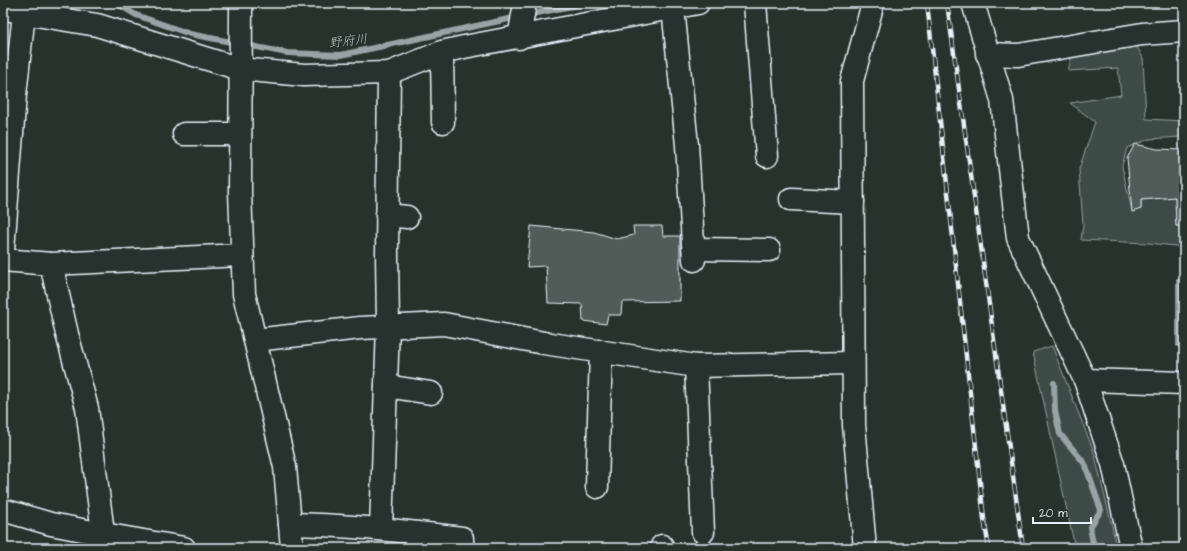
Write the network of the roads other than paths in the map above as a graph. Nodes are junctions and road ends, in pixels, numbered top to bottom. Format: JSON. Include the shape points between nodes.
{"nodes":[{"id":1,"x":241,"y":3,"type":"edge"},
{"id":2,"x":698,"y":3,"type":"edge"},
{"id":3,"x":755,"y":3,"type":"edge"},
{"id":4,"x":873,"y":3,"type":"edge"},
{"id":5,"x":973,"y":3,"type":"edge"},
{"id":6,"x":524,"y":5,"type":"edge"},
{"id":7,"x":3,"y":8,"type":"edge"},
{"id":8,"x":673,"y":8,"type":"junction"},
{"id":9,"x":24,"y":13,"type":"junction"},
{"id":10,"x":1184,"y":31,"type":"edge"},
{"id":11,"x":519,"y":35,"type":"junction"},
{"id":12,"x":442,"y":52,"type":"junction"},
{"id":13,"x":987,"y":54,"type":"junction"},
{"id":14,"x":240,"y":65,"type":"junction"},
{"id":15,"x":389,"y":73,"type":"junction"},
{"id":16,"x":9,"y":107,"type":"edge"},
{"id":17,"x":443,"y":122,"type":"dead end"},
{"id":18,"x":184,"y":134,"type":"dead end"},
{"id":19,"x":240,"y":134,"type":"junction"},
{"id":20,"x":767,"y":156,"type":"dead end"},
{"id":21,"x":790,"y":198,"type":"dead end"},
{"id":22,"x":853,"y":202,"type":"junction"},
{"id":23,"x":3,"y":248,"type":"edge"},
{"id":24,"x":770,"y":250,"type":"dead end"},
{"id":25,"x":242,"y":255,"type":"junction"},
{"id":26,"x":51,"y":264,"type":"junction"},
{"id":27,"x":388,"y":326,"type":"junction"},
{"id":28,"x":255,"y":340,"type":"junction"},
{"id":29,"x":601,"y":351,"type":"junction"},
{"id":30,"x":853,"y":363,"type":"junction"},
{"id":31,"x":696,"y":366,"type":"junction"},
{"id":32,"x":1085,"y":380,"type":"junction"},
{"id":33,"x":1184,"y":383,"type":"edge"},
{"id":34,"x":386,"y":386,"type":"junction"},
{"id":35,"x":431,"y":393,"type":"dead end"},
{"id":36,"x":597,"y":487,"type":"dead end"},
{"id":37,"x":3,"y":510,"type":"edge"},
{"id":38,"x":290,"y":524,"type":"junction"},
{"id":39,"x":382,"y":529,"type":"junction"},
{"id":40,"x":703,"y":532,"type":"dead end"},
{"id":41,"x":104,"y":541,"type":"edge"},
{"id":42,"x":184,"y":548,"type":"edge"},
{"id":43,"x":292,"y":548,"type":"edge"},
{"id":44,"x":462,"y":548,"type":"edge"},
{"id":45,"x":865,"y":548,"type":"edge"},
{"id":46,"x":1131,"y":548,"type":"edge"}],
"edges":[{"from":1,"to":14,"type":"street"},
{"from":2,"to":8,"type":"street"},
{"from":3,"to":20,"type":"street"},
{"from":4,"to":22,"type":"street","via":[[852,81]]},
{"from":5,"to":13,"type":"street"},
{"from":6,"to":11,"type":"street"},
{"from":7,"to":9,"type":"street"},
{"from":8,"to":11,"type":"street"},
{"from":8,"to":24,"type":"street","via":[[687,145],[694,254]]},
{"from":9,"to":14,"type":"street","via":[[97,25]]},
{"from":9,"to":16,"type":"street"},
{"from":10,"to":13,"type":"street","via":[[1142,34],[1018,55]]},
{"from":11,"to":12,"type":"street"},
{"from":12,"to":15,"type":"street"},
{"from":12,"to":17,"type":"street"},
{"from":13,"to":32,"type":"street","via":[[1002,100],[1018,238]]},
{"from":14,"to":15,"type":"street","via":[[304,75]]},
{"from":14,"to":19,"type":"street"},
{"from":15,"to":27,"type":"street","via":[[397,216]]},
{"from":16,"to":23,"type":"street"},
{"from":18,"to":19,"type":"street"},
{"from":19,"to":25,"type":"street"},
{"from":21,"to":22,"type":"street"},
{"from":22,"to":30,"type":"street"},
{"from":23,"to":26,"type":"street"},
{"from":25,"to":26,"type":"street"},
{"from":25,"to":28,"type":"street","via":[[244,294]]},
{"from":26,"to":41,"type":"street","via":[[87,408]]},
{"from":27,"to":28,"type":"street"},
{"from":27,"to":29,"type":"street","via":[[444,324]]},
{"from":27,"to":34,"type":"street"},
{"from":28,"to":38,"type":"street","via":[[285,466]]},
{"from":29,"to":31,"type":"street"},
{"from":29,"to":36,"type":"street"},
{"from":30,"to":31,"type":"street"},
{"from":30,"to":45,"type":"street","via":[[854,425]]},
{"from":31,"to":40,"type":"street"},
{"from":32,"to":33,"type":"street"},
{"from":32,"to":46,"type":"street","via":[[1113,464]]},
{"from":34,"to":35,"type":"street"},
{"from":34,"to":39,"type":"street"},
{"from":37,"to":41,"type":"street"},
{"from":38,"to":39,"type":"street"},
{"from":38,"to":43,"type":"street"},
{"from":39,"to":44,"type":"street","via":[[462,538]]},
{"from":41,"to":42,"type":"street"}]}
